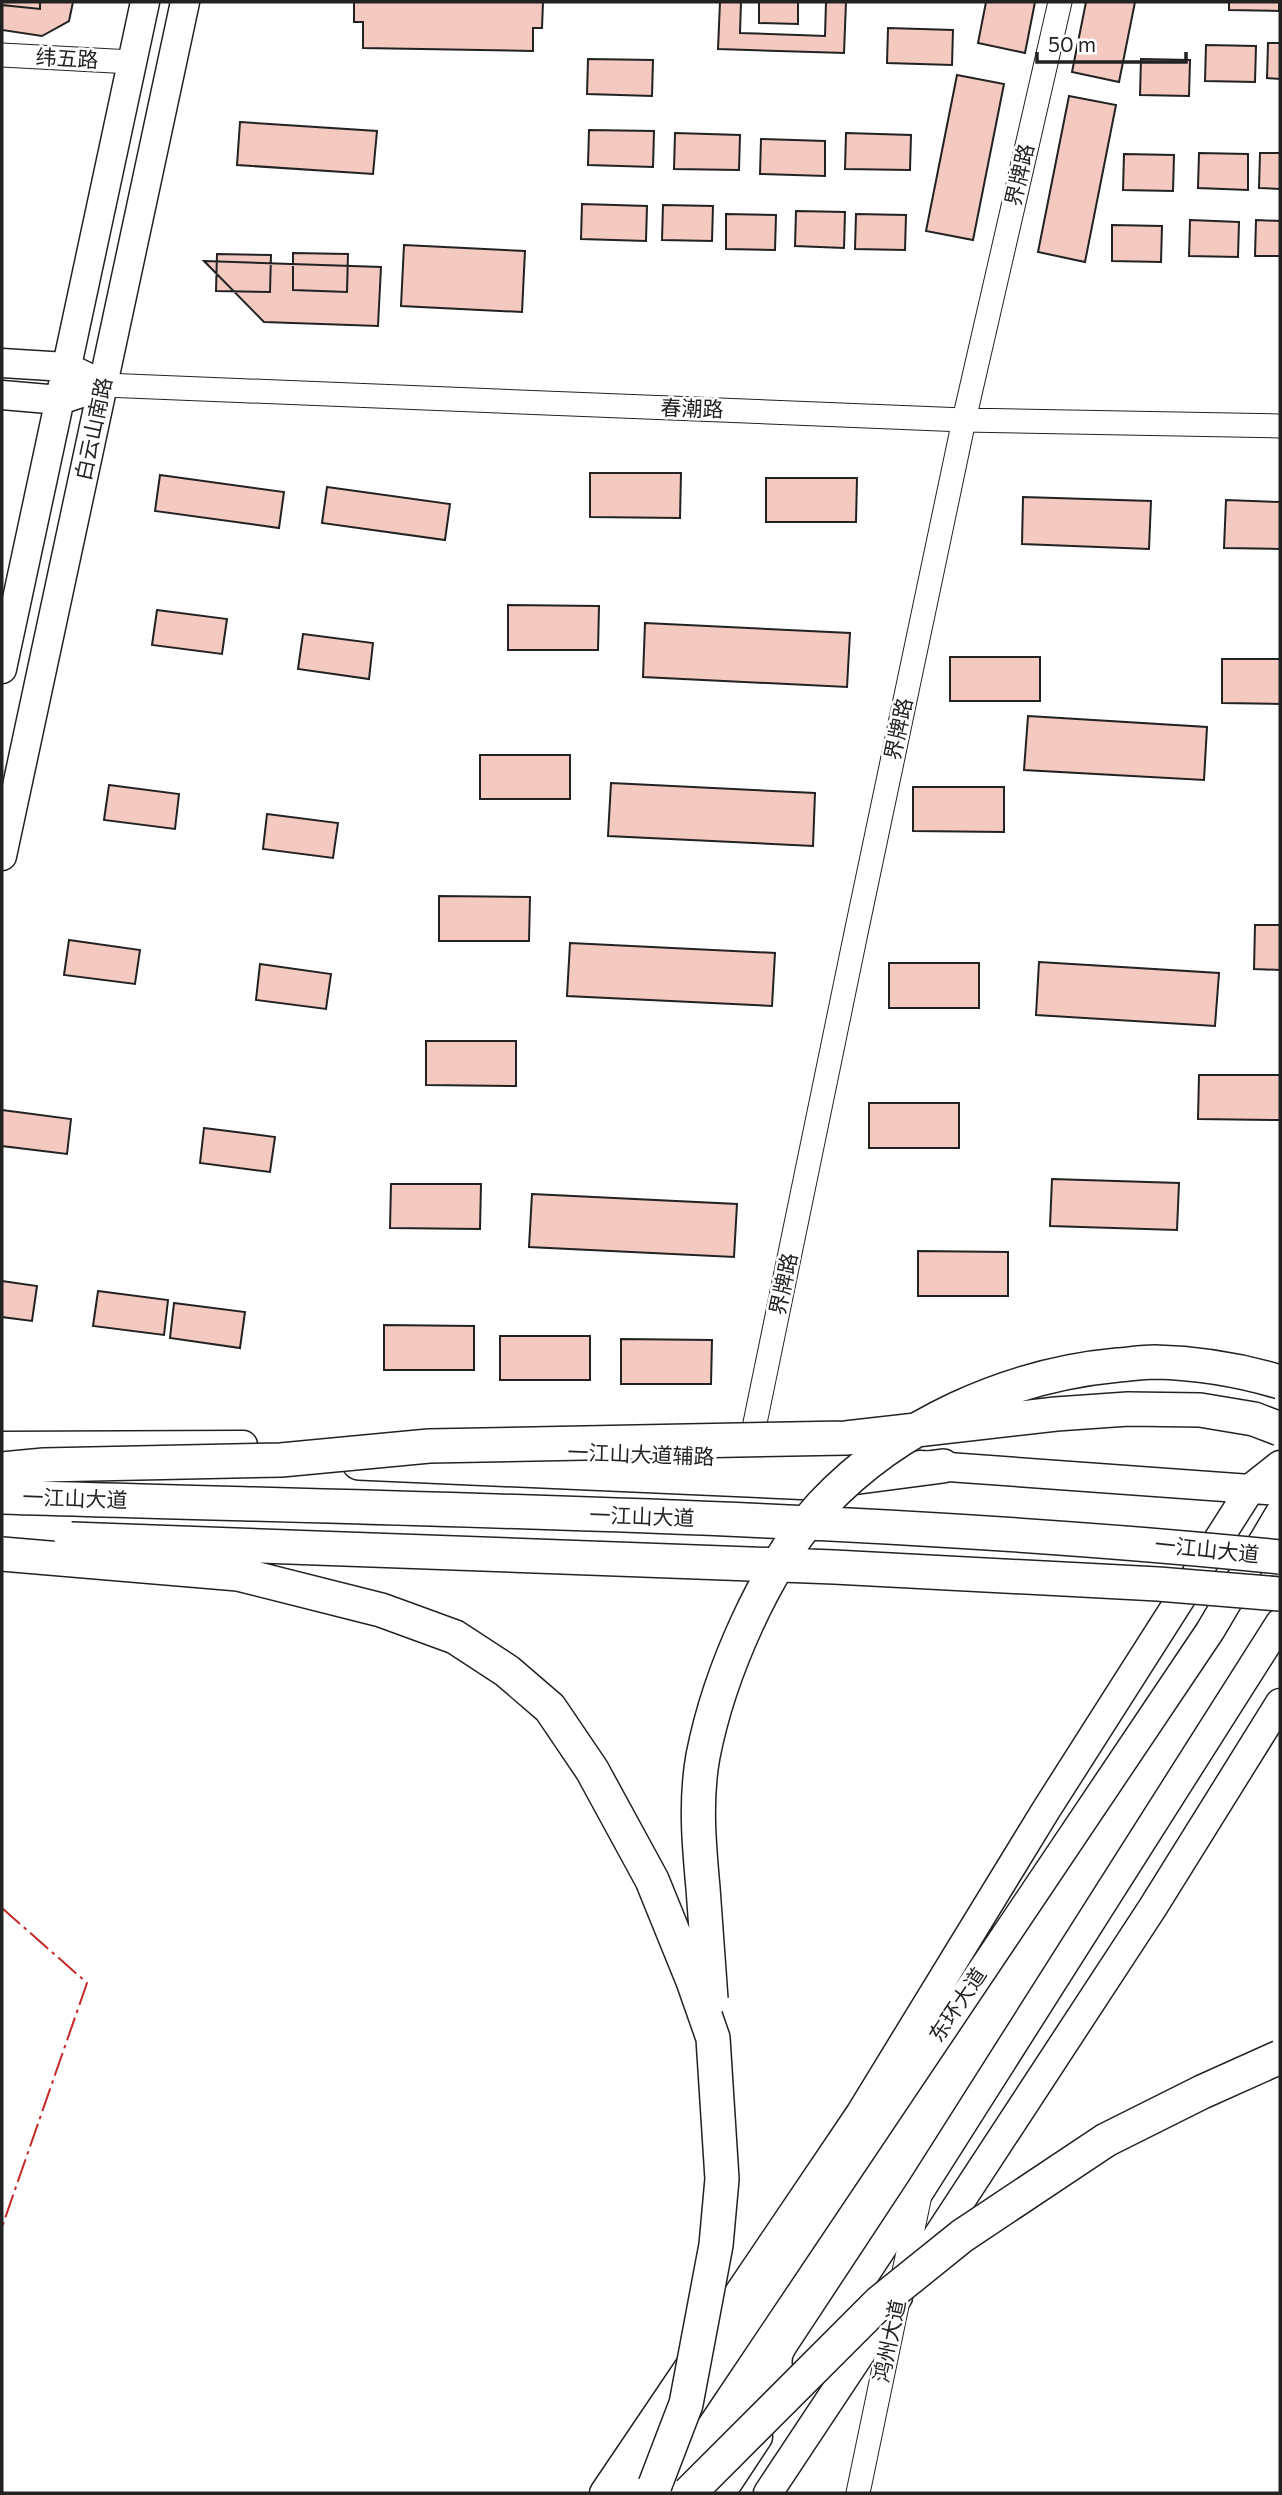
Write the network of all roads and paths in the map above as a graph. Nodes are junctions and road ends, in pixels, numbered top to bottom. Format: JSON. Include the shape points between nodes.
{"nodes":[{"id":1,"x":145,"y":2,"type":"edge"},
{"id":2,"x":184,"y":2,"type":"edge"},
{"id":3,"x":1060,"y":2,"type":"edge"},
{"id":4,"x":2,"y":55,"type":"edge"},
{"id":5,"x":132,"y":62,"type":"junction"},
{"id":6,"x":2,"y":363,"type":"edge"},
{"id":7,"x":65,"y":367,"type":"junction"},
{"id":8,"x":104,"y":385,"type":"junction"},
{"id":9,"x":2,"y":395,"type":"edge"},
{"id":10,"x":60,"y":400,"type":"junction"},
{"id":11,"x":964,"y":420,"type":"junction"},
{"id":12,"x":1280,"y":426,"type":"edge"},
{"id":13,"x":2,"y":669,"type":"edge"},
{"id":14,"x":2,"y":856,"type":"edge"},
{"id":15,"x":1280,"y":1382,"type":"edge"},
{"id":16,"x":1280,"y":1429,"type":"edge"},
{"id":17,"x":2,"y":1446,"type":"edge"},
{"id":18,"x":748,"y":1458,"type":"junction"},
{"id":19,"x":281,"y":1460,"type":"junction"},
{"id":20,"x":1280,"y":1465,"type":"edge"},
{"id":21,"x":943,"y":1466,"type":"junction"},
{"id":22,"x":2,"y":1469,"type":"edge"},
{"id":23,"x":1251,"y":1489,"type":"junction"},
{"id":24,"x":1280,"y":1490,"type":"edge"},
{"id":25,"x":2,"y":1497,"type":"edge"},
{"id":26,"x":1280,"y":1513,"type":"edge"},
{"id":27,"x":2,"y":1537,"type":"edge"},
{"id":28,"x":2,"y":1554,"type":"edge"},
{"id":29,"x":1280,"y":1557,"type":"edge"},
{"id":30,"x":1280,"y":1594,"type":"edge"},
{"id":31,"x":1280,"y":1623,"type":"edge"},
{"id":32,"x":1280,"y":1703,"type":"edge"},
{"id":33,"x":713,"y":2038,"type":"junction"},
{"id":34,"x":1280,"y":2057,"type":"edge"},
{"id":35,"x":921,"y":2189,"type":"junction"},
{"id":36,"x":900,"y":2295,"type":"junction"},
{"id":37,"x":645,"y":2491,"type":"edge"},
{"id":38,"x":604,"y":2493,"type":"edge"},
{"id":39,"x":689,"y":2493,"type":"edge"},
{"id":40,"x":721,"y":2493,"type":"edge"},
{"id":41,"x":768,"y":2493,"type":"edge"},
{"id":42,"x":858,"y":2493,"type":"edge"}],
"edges":[{"from":1,"to":5,"type":"main road","name":"白云山南路"},
{"from":2,"to":8,"type":"main road","name":"白云山南路"},
{"from":3,"to":11,"type":"street","name":"界牌路"},
{"from":4,"to":5,"type":"street","name":"纬五路"},
{"from":5,"to":7,"type":"main road","name":"白云山南路"},
{"from":6,"to":7,"type":"main road","name":"春潮路"},
{"from":7,"to":8,"type":"main road","name":"春潮路"},
{"from":7,"to":10,"type":"main road","name":"白云山南路"},
{"from":8,"to":10,"type":"main road","name":"春潮路"},
{"from":8,"to":11,"type":"street","name":"春潮路"},
{"from":8,"to":14,"type":"main road","name":"白云山南路"},
{"from":9,"to":10,"type":"main road","name":"春潮路"},
{"from":10,"to":13,"type":"main road","name":"白云山南路"},
{"from":11,"to":12,"type":"street","name":"春潮路"},
{"from":11,"to":18,"type":"street","name":"界牌路"},
{"from":15,"to":33,"type":"highway","bridge":true,"via":[[1247,1372],[1154,1362],[1098,1367],[1027,1383],[960,1407],[909,1436],[822,1505],[786,1553],[749,1617],[713,1714],[702,1759],[698,1830]]},
{"from":16,"to":19,"type":"highway","bridge":true,"via":[[1254,1419],[1200,1410],[1128,1409],[846,1438],[429,1446]]},
{"from":17,"to":18,"type":"main road","name":"一江山大道辅路","via":[[259,1445]]},
{"from":18,"to":21,"type":"main road","name":"一江山大道辅路"},
{"from":19,"to":21,"type":"highway","bridge":true,"via":[[813,1483]]},
{"from":19,"to":22,"type":"highway","bridge":true},
{"from":20,"to":23,"type":"main road"},
{"from":21,"to":23,"type":"main road","name":"一江山大道辅路"},
{"from":23,"to":24,"type":"main road","name":"一江山大道辅路"},
{"from":23,"to":38,"type":"main road","via":[[1046,1810],[860,2114]]},
{"from":25,"to":29,"type":"highway","name":"一江山大道","bridge":true,"via":[[842,1523]]},
{"from":26,"to":37,"type":"main road","name":"东环大道","via":[[1210,1631]]},
{"from":27,"to":30,"type":"highway","name":"一江山大道","bridge":true,"via":[[834,1567]]},
{"from":28,"to":33,"type":"highway","bridge":true,"via":[[237,1574],[381,1609],[455,1637],[507,1671],[550,1708],[629,1834],[677,1937]]},
{"from":31,"to":35,"type":"main road"},
{"from":32,"to":36,"type":"main road"},
{"from":33,"to":37,"type":"highway","bridge":true,"via":[[722,2179],[716,2245],[686,2404]]},
{"from":34,"to":39,"type":"highway","bridge":true,"via":[[1106,2140],[962,2236],[880,2302]]},
{"from":35,"to":36,"type":"street","name":"鸿州大道"},
{"from":35,"to":40,"type":"main road"},
{"from":36,"to":41,"type":"main road"},
{"from":36,"to":42,"type":"street","name":"鸿州大道"}]}
